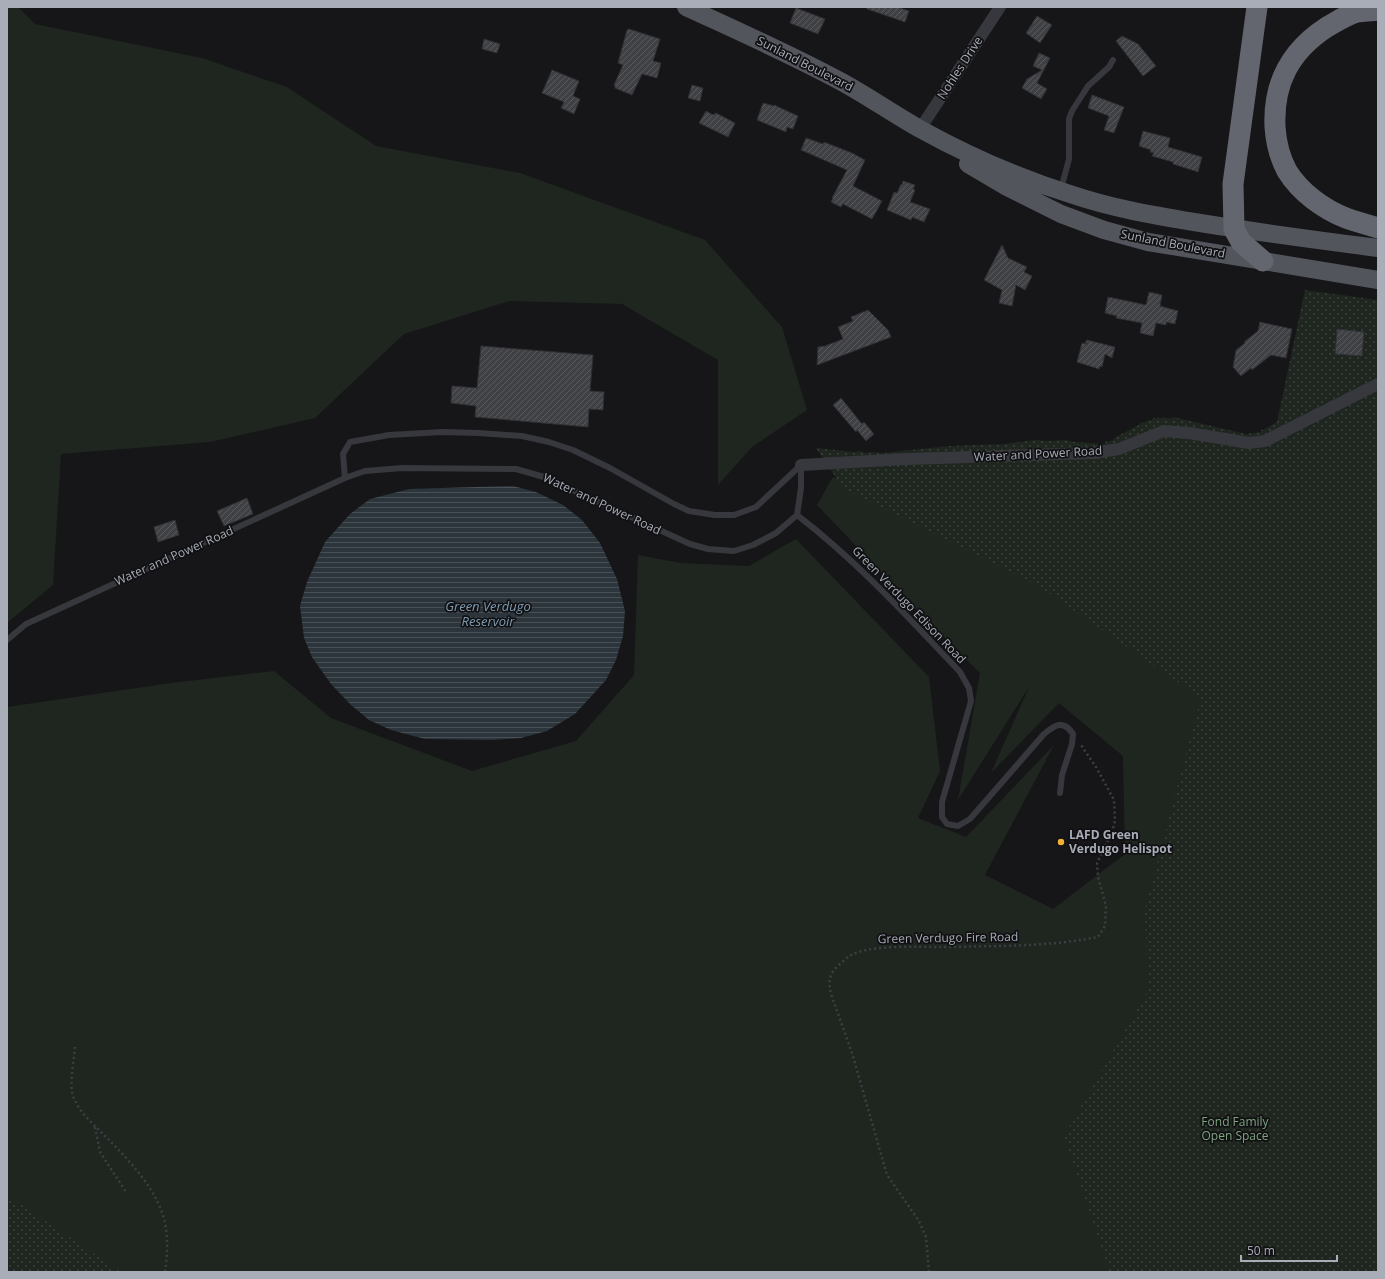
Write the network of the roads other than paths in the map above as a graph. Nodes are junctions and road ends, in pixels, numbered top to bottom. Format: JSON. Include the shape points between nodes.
{"nodes":[{"id":1,"x":686,"y":7,"type":"edge"},
{"id":2,"x":1000,"y":7,"type":"edge"},
{"id":3,"x":1257,"y":7,"type":"edge"},
{"id":4,"x":1378,"y":10,"type":"edge"},
{"id":5,"x":1113,"y":60,"type":"dead end"},
{"id":6,"x":920,"y":129,"type":"junction"},
{"id":7,"x":1061,"y":191,"type":"junction"},
{"id":8,"x":1378,"y":228,"type":"edge"},
{"id":9,"x":1234,"y":229,"type":"junction"},
{"id":10,"x":1378,"y":248,"type":"edge"},
{"id":11,"x":1263,"y":261,"type":"junction"},
{"id":12,"x":1378,"y":280,"type":"edge"},
{"id":13,"x":1378,"y":384,"type":"edge"},
{"id":14,"x":801,"y":465,"type":"junction"},
{"id":15,"x":345,"y":478,"type":"junction"},
{"id":16,"x":797,"y":515,"type":"junction"},
{"id":17,"x":7,"y":640,"type":"edge"},
{"id":18,"x":1060,"y":793,"type":"dead end"}],
"edges":[{"from":1,"to":6,"type":"main road","name":"Sunland Boulevard","via":[[810,65],[861,92]]},
{"from":2,"to":6,"type":"street","name":"Nohles Drive"},
{"from":3,"to":9,"type":"highway","via":[[1233,184]]},
{"from":4,"to":8,"type":"highway","via":[[1356,12],[1337,21],[1316,34],[1301,48],[1290,62],[1282,80],[1276,99],[1275,117],[1280,155],[1287,171],[1310,197],[1345,218]]},
{"from":5,"to":7,"type":"lane","via":[[1088,86],[1072,111],[1069,119],[1069,159]]},
{"from":6,"to":7,"type":"main road","name":"Sunland Boulevard","via":[[1011,172]]},
{"from":6,"to":11,"type":"main road","name":"Sunland Boulevard","via":[[953,155],[1061,214],[1104,230],[1148,242]]},
{"from":7,"to":9,"type":"main road","name":"Sunland Boulevard","via":[[1111,207]]},
{"from":9,"to":10,"type":"main road","name":"Sunland Boulevard"},
{"from":9,"to":11,"type":"highway","via":[[1241,242]]},
{"from":11,"to":12,"type":"main road","name":"Sunland Boulevard"},
{"from":13,"to":14,"type":"street","name":"Water and Power Road","via":[[1265,441],[1249,443],[1164,431],[1119,449],[1094,453]]},
{"from":14,"to":15,"type":"lane","via":[[756,507],[734,515],[689,511],[573,450],[522,436],[443,432],[389,435],[350,442],[342,454]]},
{"from":14,"to":16,"type":"lane"},
{"from":15,"to":16,"type":"lane","name":"Water and Power Road","via":[[365,471],[402,468],[516,469],[551,479],[690,544],[708,549],[734,551],[753,545],[776,533]]},
{"from":15,"to":17,"type":"lane","name":"Water and Power Road","via":[[26,624]]},
{"from":16,"to":18,"type":"lane","name":"Green Verdugo Edison Road","via":[[868,576],[960,672],[969,688],[972,701],[942,802],[942,817],[946,824],[958,826],[970,819],[1044,734],[1053,726],[1062,724],[1073,734]]}]}
